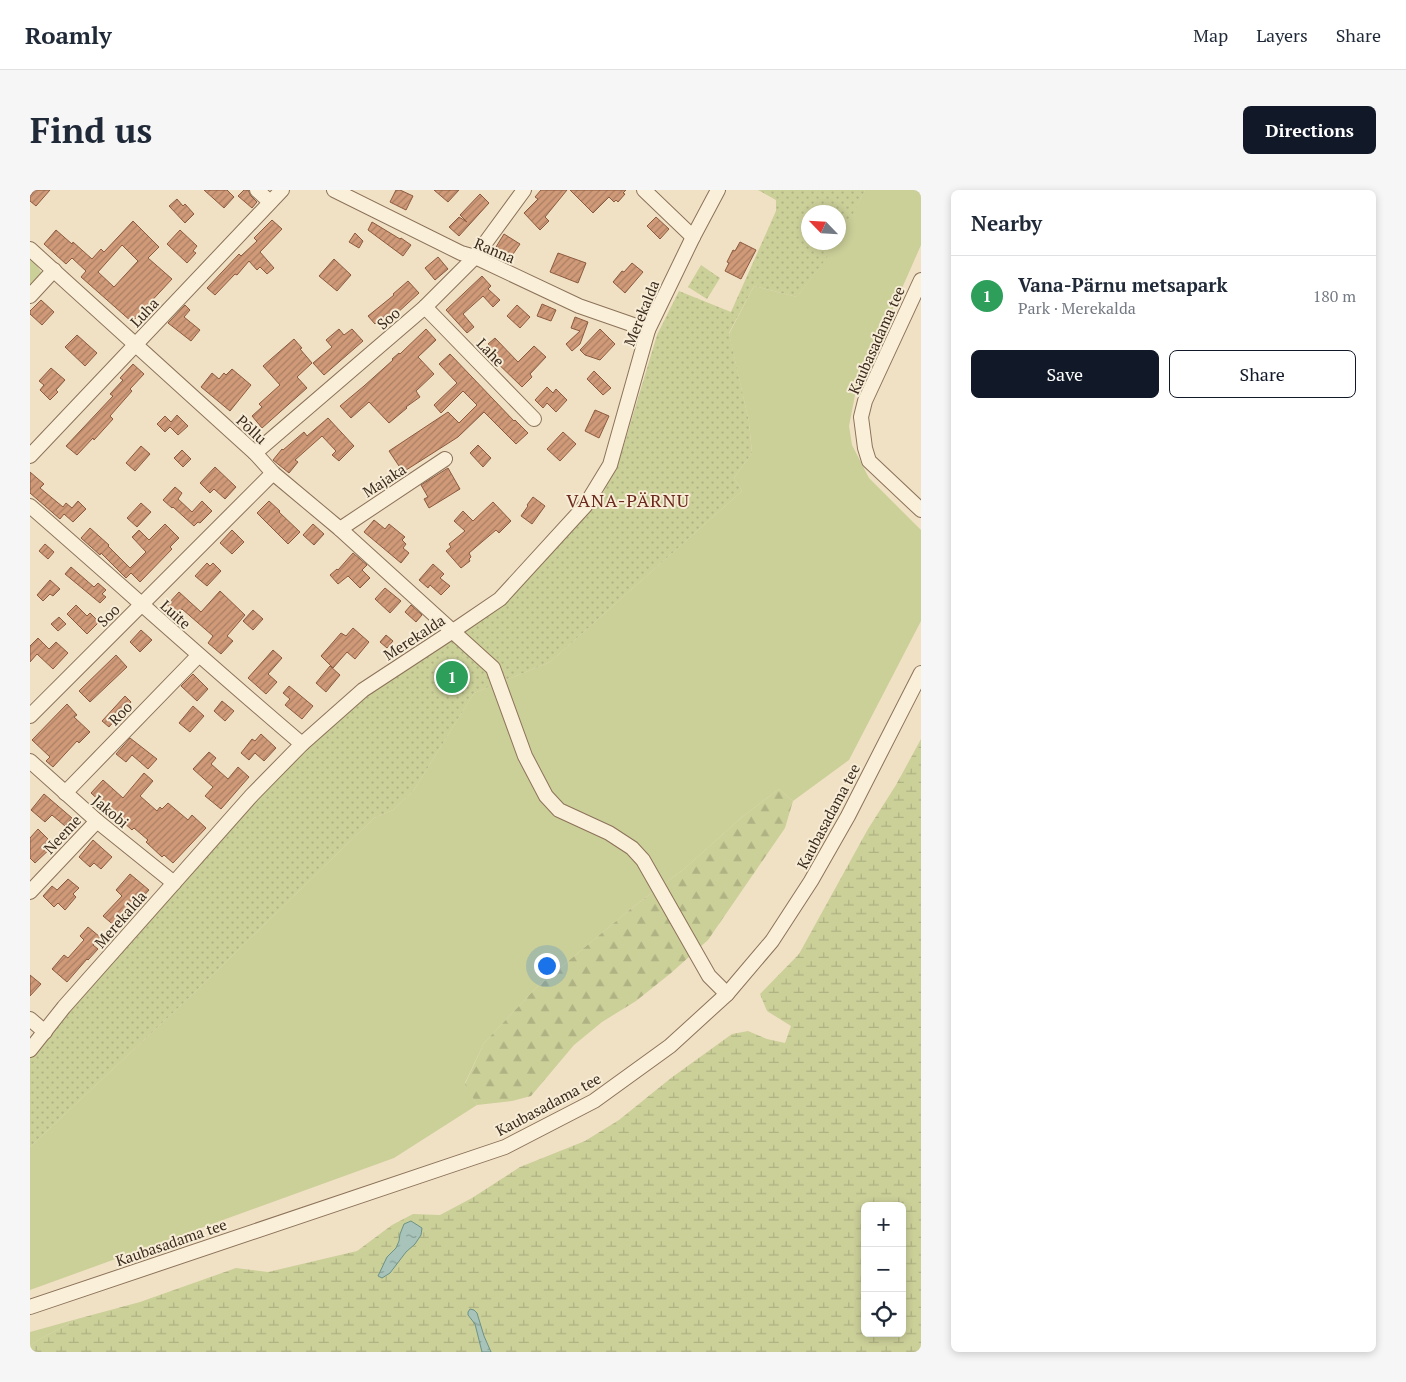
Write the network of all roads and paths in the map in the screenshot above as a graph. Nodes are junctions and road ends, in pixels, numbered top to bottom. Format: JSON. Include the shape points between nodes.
{"nodes":[{"id":1,"x":257,"y":190,"type":"edge"},
{"id":2,"x":282,"y":190,"type":"edge"},
{"id":3,"x":334,"y":190,"type":"edge"},
{"id":4,"x":524,"y":190,"type":"edge"},
{"id":5,"x":644,"y":190,"type":"edge"},
{"id":6,"x":718,"y":190,"type":"edge"},
{"id":7,"x":270,"y":202,"type":"junction"},
{"id":8,"x":693,"y":236,"type":"junction"},
{"id":9,"x":30,"y":249,"type":"edge"},
{"id":10,"x":475,"y":257,"type":"junction"},
{"id":11,"x":54,"y":270,"type":"junction"},
{"id":12,"x":921,"y":280,"type":"edge"},
{"id":13,"x":30,"y":296,"type":"edge"},
{"id":14,"x":425,"y":307,"type":"junction"},
{"id":15,"x":648,"y":330,"type":"junction"},
{"id":16,"x":136,"y":345,"type":"junction"},
{"id":17,"x":534,"y":419,"type":"dead end"},
{"id":18,"x":254,"y":453,"type":"junction"},
{"id":19,"x":30,"y":456,"type":"edge"},
{"id":20,"x":445,"y":459,"type":"dead end"},
{"id":21,"x":273,"y":473,"type":"junction"},
{"id":22,"x":30,"y":506,"type":"edge"},
{"id":23,"x":921,"y":510,"type":"edge"},
{"id":24,"x":340,"y":529,"type":"junction"},
{"id":25,"x":142,"y":604,"type":"junction"},
{"id":26,"x":453,"y":632,"type":"junction"},
{"id":27,"x":198,"y":656,"type":"junction"},
{"id":28,"x":921,"y":674,"type":"edge"},
{"id":29,"x":30,"y":716,"type":"edge"},
{"id":30,"x":302,"y":744,"type":"junction"},
{"id":31,"x":30,"y":761,"type":"edge"},
{"id":32,"x":65,"y":793,"type":"junction"},
{"id":33,"x":97,"y":821,"type":"junction"},
{"id":34,"x":174,"y":883,"type":"junction"},
{"id":35,"x":30,"y":892,"type":"edge"},
{"id":36,"x":726,"y":994,"type":"junction"},
{"id":37,"x":30,"y":1019,"type":"edge"},
{"id":38,"x":45,"y":1032,"type":"junction"},
{"id":39,"x":30,"y":1050,"type":"edge"},
{"id":40,"x":30,"y":1307,"type":"edge"}],
"edges":[{"from":1,"to":7,"type":"street"},
{"from":2,"to":7,"type":"street","name":"Luha"},
{"from":3,"to":10,"type":"street","name":"Ranna"},
{"from":4,"to":10,"type":"street","name":"Soo"},
{"from":5,"to":8,"type":"street"},
{"from":6,"to":8,"type":"street","name":"Merekalda"},
{"from":7,"to":16,"type":"street","name":"Luha"},
{"from":8,"to":15,"type":"street","name":"Merekalda"},
{"from":9,"to":11,"type":"street","name":"Põllu"},
{"from":10,"to":14,"type":"street","name":"Soo"},
{"from":10,"to":15,"type":"street","name":"Ranna","via":[[579,306]]},
{"from":11,"to":13,"type":"street"},
{"from":11,"to":16,"type":"street","name":"Põllu"},
{"from":12,"to":23,"type":"street","name":"Kaubasadama tee","via":[[861,417],[864,448],[869,461]]},
{"from":14,"to":17,"type":"street","name":"Lahe"},
{"from":14,"to":18,"type":"street","name":"Soo"},
{"from":15,"to":26,"type":"street","name":"Merekalda","via":[[610,465],[585,506],[500,599]]},
{"from":16,"to":18,"type":"street","name":"Põllu"},
{"from":16,"to":19,"type":"street","name":"Luha"},
{"from":18,"to":21,"type":"street","name":"Põllu"},
{"from":20,"to":24,"type":"street","name":"Majaka"},
{"from":21,"to":24,"type":"street","name":"Põllu"},
{"from":21,"to":25,"type":"street","name":"Soo"},
{"from":22,"to":25,"type":"street","name":"Luite"},
{"from":24,"to":26,"type":"street","name":"Põllu"},
{"from":25,"to":27,"type":"street","name":"Luite"},
{"from":25,"to":29,"type":"street","name":"Soo"},
{"from":26,"to":30,"type":"street","name":"Merekalda","via":[[362,690]]},
{"from":26,"to":36,"type":"street","name":"Põllu","via":[[493,668],[525,756],[546,796],[559,810],[609,833],[632,848],[643,860],[709,976]]},
{"from":27,"to":30,"type":"street","name":"Luite"},
{"from":27,"to":32,"type":"street","name":"Roo"},
{"from":28,"to":36,"type":"street","name":"Kaubasadama tee","via":[[812,881],[772,941]]},
{"from":30,"to":34,"type":"street","name":"Merekalda"},
{"from":31,"to":32,"type":"street","name":"Jakobi"},
{"from":32,"to":33,"type":"street","name":"Jakobi"},
{"from":33,"to":34,"type":"street","name":"Jakobi"},
{"from":33,"to":35,"type":"street","name":"Neeme"},
{"from":34,"to":38,"type":"street","name":"Merekalda"},
{"from":36,"to":40,"type":"street","name":"Kaubasadama tee","via":[[670,1046],[594,1101],[505,1147]]},
{"from":37,"to":38,"type":"street"},
{"from":38,"to":39,"type":"street","name":"Merekalda"}]}
